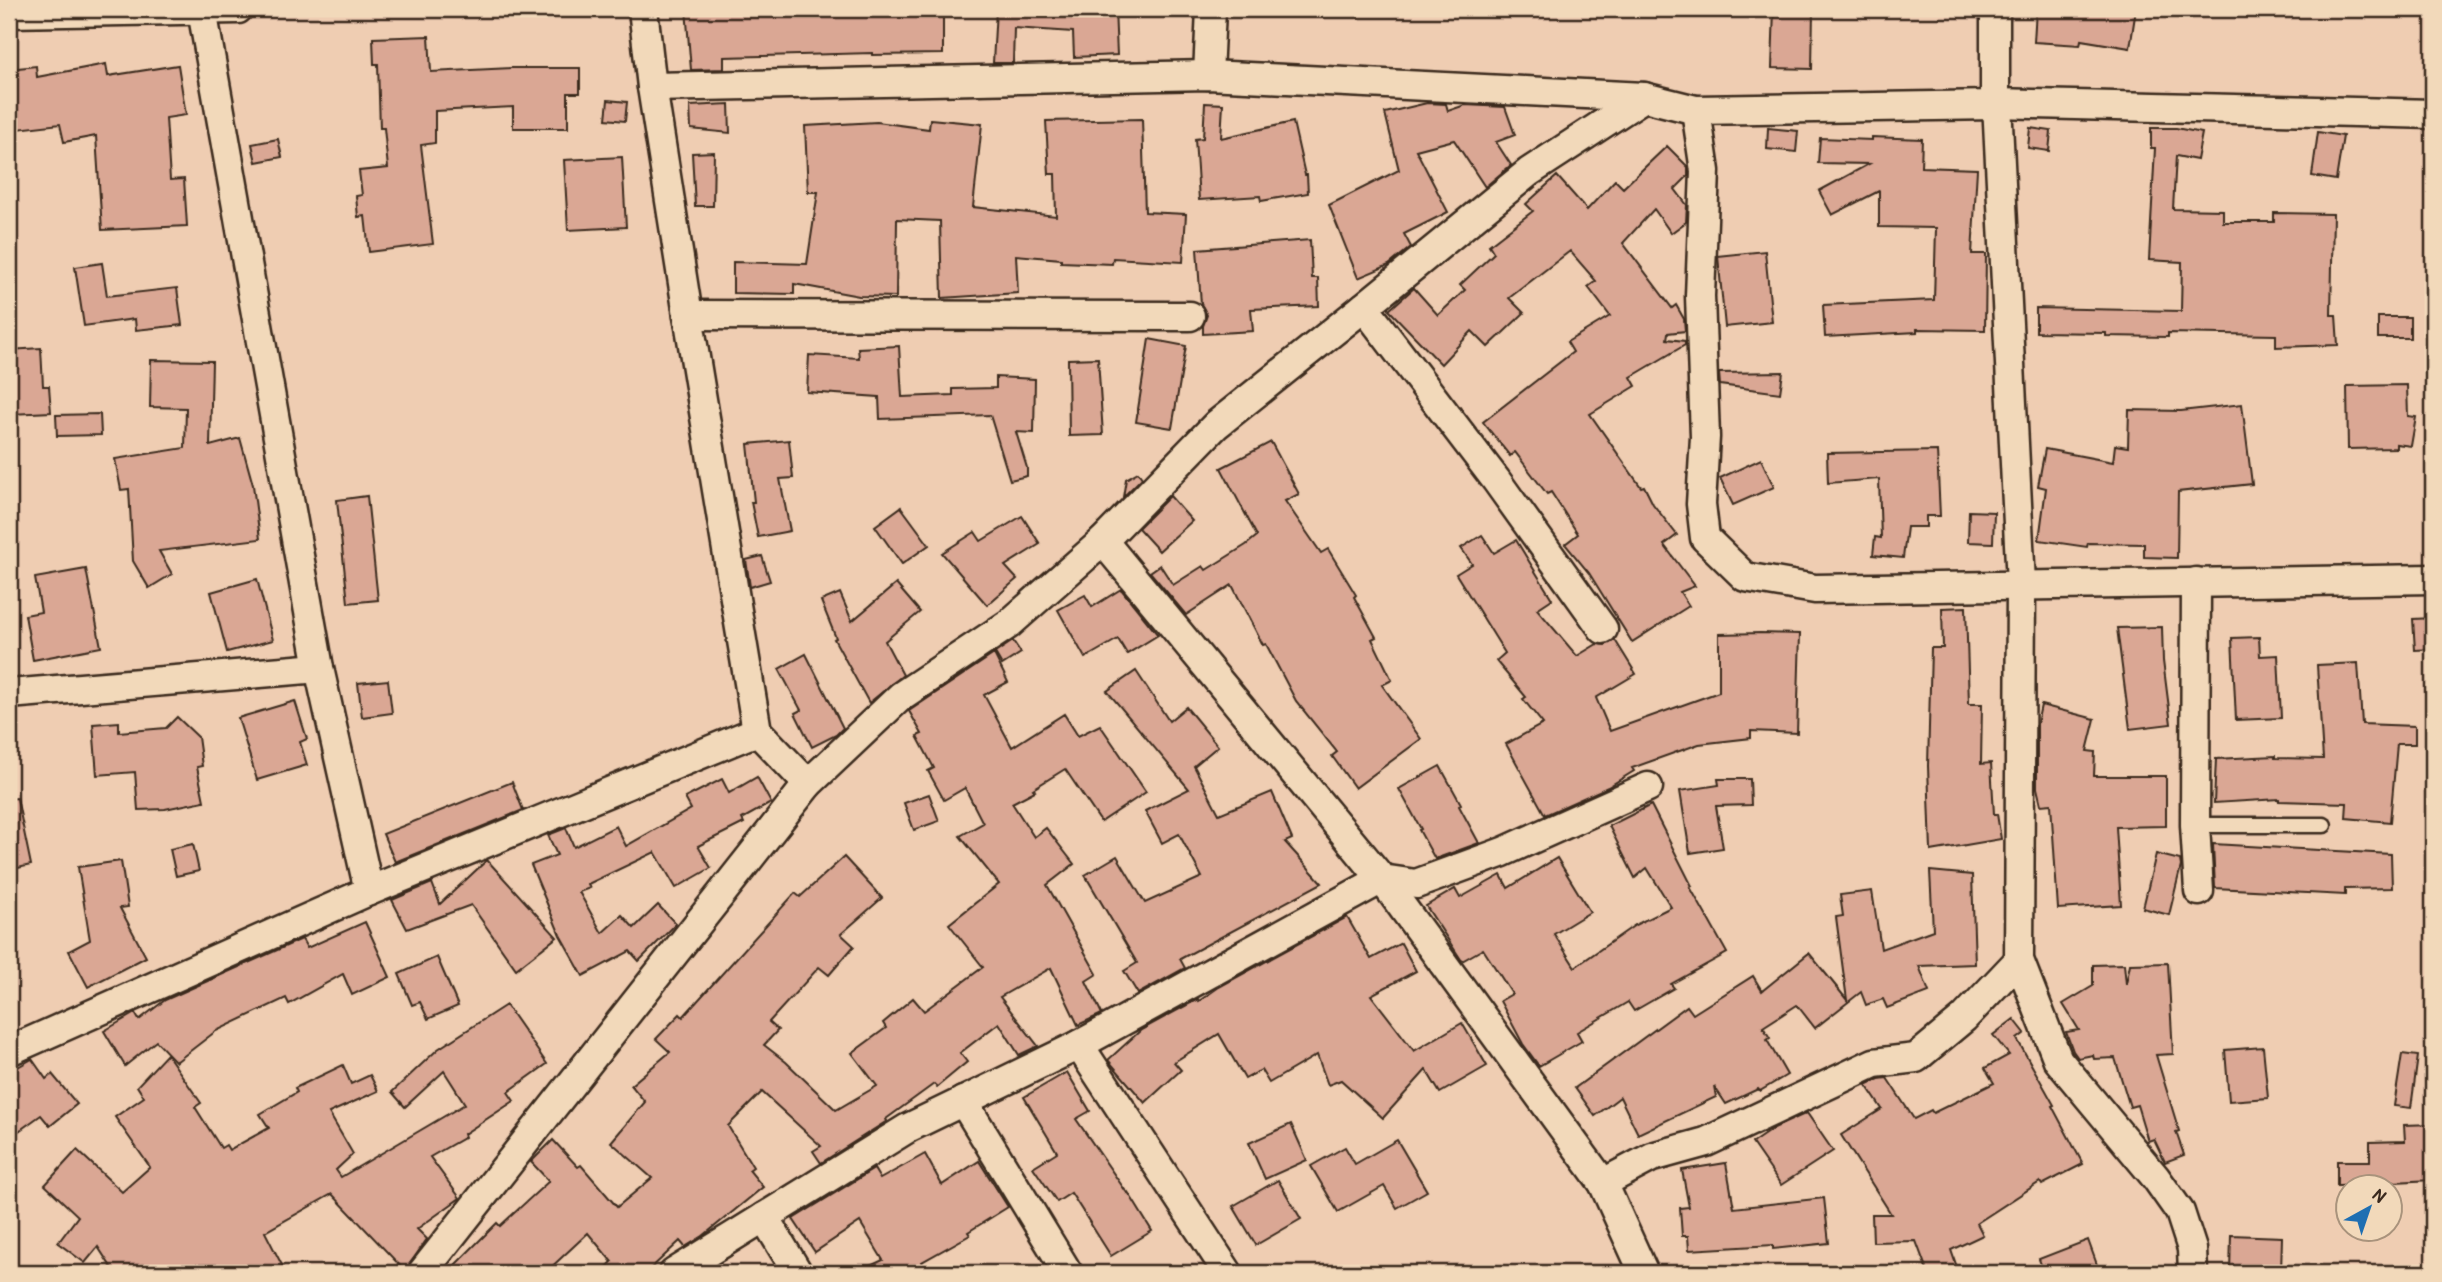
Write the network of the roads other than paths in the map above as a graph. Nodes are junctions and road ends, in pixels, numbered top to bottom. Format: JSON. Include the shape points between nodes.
{"nodes":[{"id":1,"x":238,"y":9,"type":"edge"},
{"id":2,"x":643,"y":9,"type":"edge"},
{"id":3,"x":1211,"y":9,"type":"edge"},
{"id":4,"x":1995,"y":9,"type":"edge"},
{"id":5,"x":202,"y":10,"type":"edge"},
{"id":6,"x":9,"y":13,"type":"edge"},
{"id":7,"x":1208,"y":75,"type":"junction"},
{"id":8,"x":652,"y":87,"type":"junction"},
{"id":9,"x":1644,"y":97,"type":"junction"},
{"id":10,"x":1996,"y":104,"type":"junction"},
{"id":11,"x":1696,"y":110,"type":"junction"},
{"id":12,"x":2433,"y":114,"type":"edge"},
{"id":13,"x":1364,"y":307,"type":"junction"},
{"id":14,"x":688,"y":315,"type":"junction"},
{"id":15,"x":1190,"y":316,"type":"dead end"},
{"id":16,"x":1103,"y":541,"type":"junction"},
{"id":17,"x":2433,"y":579,"type":"edge"},
{"id":18,"x":2196,"y":582,"type":"junction"},
{"id":19,"x":2021,"y":584,"type":"junction"},
{"id":20,"x":1603,"y":629,"type":"dead end"},
{"id":21,"x":319,"y":668,"type":"junction"},
{"id":22,"x":9,"y":694,"type":"edge"},
{"id":23,"x":757,"y":732,"type":"junction"},
{"id":24,"x":808,"y":784,"type":"junction"},
{"id":25,"x":1648,"y":787,"type":"dead end"},
{"id":26,"x":2195,"y":825,"type":"junction"},
{"id":27,"x":2324,"y":825,"type":"dead end"},
{"id":28,"x":1381,"y":879,"type":"junction"},
{"id":29,"x":369,"y":891,"type":"junction"},
{"id":30,"x":2199,"y":891,"type":"dead end"},
{"id":31,"x":2019,"y":960,"type":"junction"},
{"id":32,"x":1079,"y":1045,"type":"junction"},
{"id":33,"x":9,"y":1051,"type":"edge"},
{"id":34,"x":963,"y":1101,"type":"junction"},
{"id":35,"x":1603,"y":1183,"type":"junction"},
{"id":36,"x":764,"y":1217,"type":"junction"},
{"id":37,"x":422,"y":1273,"type":"edge"},
{"id":38,"x":674,"y":1273,"type":"edge"},
{"id":39,"x":798,"y":1273,"type":"edge"},
{"id":40,"x":1068,"y":1273,"type":"edge"},
{"id":41,"x":1228,"y":1273,"type":"edge"},
{"id":42,"x":1644,"y":1273,"type":"edge"},
{"id":43,"x":2193,"y":1273,"type":"edge"}],
"edges":[{"from":1,"to":5,"type":"street"},
{"from":2,"to":8,"type":"street"},
{"from":3,"to":7,"type":"street"},
{"from":4,"to":10,"type":"street"},
{"from":5,"to":6,"type":"street"},
{"from":5,"to":21,"type":"street"},
{"from":7,"to":8,"type":"street"},
{"from":7,"to":9,"type":"street"},
{"from":8,"to":14,"type":"street"},
{"from":9,"to":11,"type":"street"},
{"from":9,"to":13,"type":"street","via":[[1529,172]]},
{"from":10,"to":11,"type":"street"},
{"from":10,"to":12,"type":"street"},
{"from":10,"to":19,"type":"street"},
{"from":11,"to":19,"type":"street","via":[[1705,171],[1700,296],[1705,538],[1745,577],[1815,589]]},
{"from":13,"to":16,"type":"street","via":[[1216,425]]},
{"from":13,"to":20,"type":"street"},
{"from":14,"to":15,"type":"street"},
{"from":14,"to":23,"type":"street"},
{"from":16,"to":24,"type":"street","via":[[1009,624],[901,696]]},
{"from":16,"to":28,"type":"street"},
{"from":17,"to":18,"type":"street"},
{"from":18,"to":19,"type":"street"},
{"from":18,"to":26,"type":"street"},
{"from":19,"to":31,"type":"street"},
{"from":21,"to":22,"type":"street"},
{"from":21,"to":29,"type":"street"},
{"from":23,"to":24,"type":"street"},
{"from":23,"to":29,"type":"street"},
{"from":24,"to":37,"type":"street"},
{"from":25,"to":28,"type":"street","via":[[1503,852],[1416,884]]},
{"from":26,"to":27,"type":"lane"},
{"from":26,"to":30,"type":"street"},
{"from":28,"to":32,"type":"street"},
{"from":28,"to":35,"type":"street"},
{"from":29,"to":33,"type":"street"},
{"from":31,"to":35,"type":"street","via":[[1964,1018],[1916,1058],[1874,1063],[1706,1142],[1652,1157]]},
{"from":31,"to":43,"type":"street","via":[[2058,1059],[2180,1212],[2192,1249]]},
{"from":32,"to":34,"type":"street"},
{"from":32,"to":41,"type":"street"},
{"from":34,"to":36,"type":"street","via":[[908,1128]]},
{"from":34,"to":40,"type":"street"},
{"from":35,"to":42,"type":"street"},
{"from":36,"to":38,"type":"street"},
{"from":36,"to":39,"type":"street"}]}
